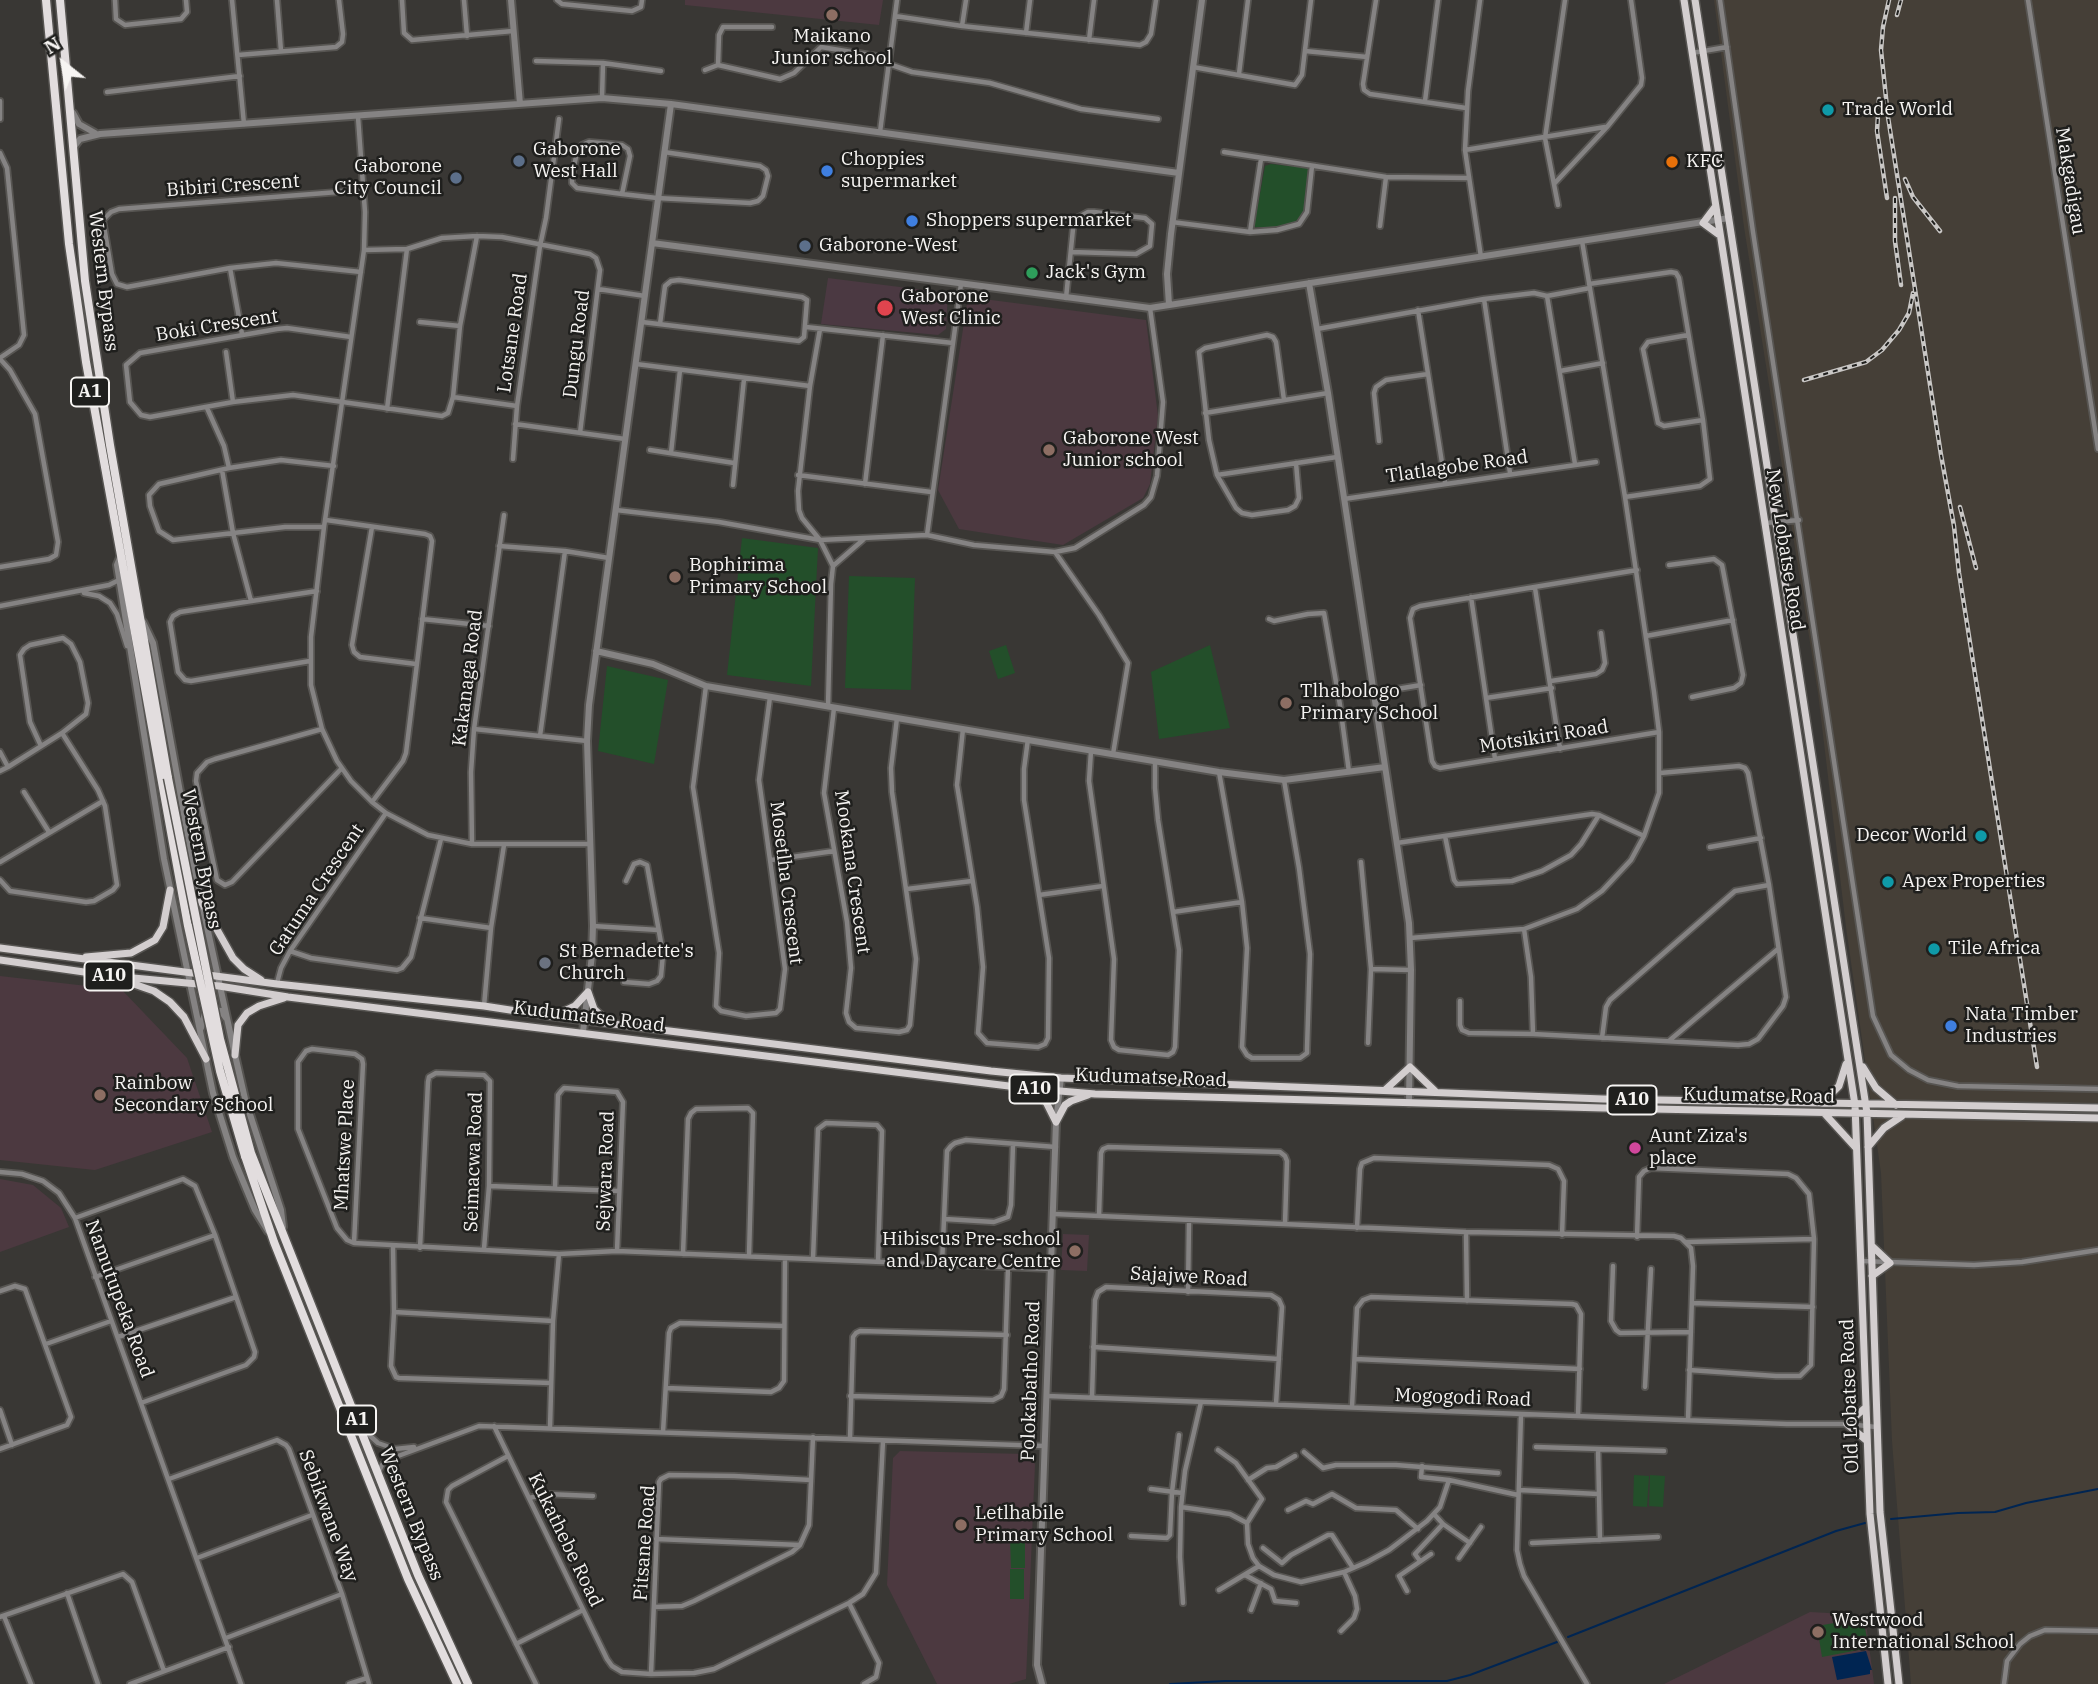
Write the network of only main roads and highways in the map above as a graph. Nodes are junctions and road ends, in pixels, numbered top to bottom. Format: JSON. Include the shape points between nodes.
{"nodes":[{"id":1,"x":46,"y":0,"type":"edge"},
{"id":2,"x":60,"y":0,"type":"edge"},
{"id":3,"x":1684,"y":0,"type":"edge"},
{"id":4,"x":1695,"y":0,"type":"edge"},
{"id":5,"x":1715,"y":133,"type":"junction"},
{"id":6,"x":1704,"y":135,"type":"junction"},
{"id":7,"x":1715,"y":206,"type":"junction"},
{"id":8,"x":1719,"y":234,"type":"junction"},
{"id":9,"x":170,"y":890,"type":"road end"},
{"id":10,"x":201,"y":901,"type":"road end"},
{"id":11,"x":0,"y":948,"type":"edge"},
{"id":12,"x":71,"y":958,"type":"junction"},
{"id":13,"x":0,"y":960,"type":"edge"},
{"id":14,"x":112,"y":976,"type":"junction"},
{"id":15,"x":267,"y":983,"type":"junction"},
{"id":16,"x":288,"y":997,"type":"junction"},
{"id":17,"x":549,"y":1016,"type":"junction"},
{"id":18,"x":613,"y":1024,"type":"junction"},
{"id":19,"x":235,"y":1055,"type":"road end"},
{"id":20,"x":1847,"y":1058,"type":"junction"},
{"id":21,"x":206,"y":1059,"type":"road end"},
{"id":22,"x":1861,"y":1064,"type":"junction"},
{"id":23,"x":1025,"y":1088,"type":"junction"},
{"id":24,"x":1385,"y":1090,"type":"junction"},
{"id":25,"x":1435,"y":1091,"type":"junction"},
{"id":26,"x":1095,"y":1094,"type":"junction"},
{"id":27,"x":1822,"y":1103,"type":"junction"},
{"id":28,"x":1896,"y":1106,"type":"junction"},
{"id":29,"x":2098,"y":1108,"type":"edge"},
{"id":30,"x":1866,"y":1109,"type":"junction"},
{"id":31,"x":1855,"y":1110,"type":"junction"},
{"id":32,"x":1824,"y":1114,"type":"junction"},
{"id":33,"x":1903,"y":1115,"type":"junction"},
{"id":34,"x":2098,"y":1118,"type":"edge"},
{"id":35,"x":1868,"y":1147,"type":"junction"},
{"id":36,"x":1857,"y":1148,"type":"junction"},
{"id":37,"x":248,"y":1154,"type":"junction"},
{"id":38,"x":1871,"y":1244,"type":"junction"},
{"id":39,"x":1872,"y":1276,"type":"junction"},
{"id":40,"x":1866,"y":1407,"type":"junction"},
{"id":41,"x":1867,"y":1441,"type":"junction"},
{"id":42,"x":457,"y":1684,"type":"edge"},
{"id":43,"x":468,"y":1684,"type":"edge"},
{"id":44,"x":1888,"y":1684,"type":"edge"},
{"id":45,"x":1899,"y":1684,"type":"edge"}],
"edges":[{"from":1,"to":37,"type":"highway","name":"Western Bypass","number":"A1","bridge":true,"via":[[71,257],[89,381],[188,926],[220,1071]]},
{"from":2,"to":37,"type":"highway","name":"Western Bypass","number":"A1","bridge":true,"via":[[85,281],[110,445],[168,778]]},
{"from":3,"to":6,"type":"main road","name":"New Lobatse Road"},
{"from":4,"to":5,"type":"main road","name":"Old Lobatse Road"},
{"from":5,"to":6,"type":"main road"},
{"from":5,"to":22,"type":"main road","name":"Old Lobatse Road"},
{"from":6,"to":7,"type":"main road","name":"New Lobatse Road"},
{"from":7,"to":8,"type":"main road","name":"New Lobatse Road"},
{"from":7,"to":8,"type":"main road","via":[[1703,223]]},
{"from":8,"to":20,"type":"main road","name":"New Lobatse Road"},
{"from":9,"to":12,"type":"main road","via":[[163,928],[155,940],[131,953]]},
{"from":10,"to":15,"type":"main road","via":[[233,958]]},
{"from":11,"to":12,"type":"main road","name":"Kudumatse Road","number":"A10"},
{"from":12,"to":15,"type":"main road","name":"Kudumatse Road","number":"A10"},
{"from":13,"to":14,"type":"main road","name":"Kudumatse Road","number":"A10"},
{"from":14,"to":16,"type":"main road","name":"Kudumatse Road","number":"A10"},
{"from":14,"to":21,"type":"main road","via":[[170,1002],[184,1017]]},
{"from":15,"to":17,"type":"main road","name":"Kudumatse Road","number":"A10"},
{"from":16,"to":19,"type":"main road","via":[[247,1013],[238,1025]]},
{"from":16,"to":23,"type":"main road","name":"Kudumatse Road","number":"A10"},
{"from":17,"to":18,"type":"main road","name":"Kudumatse Road","number":"A10"},
{"from":17,"to":18,"type":"main road","via":[[576,1006],[588,992],[593,1009]]},
{"from":18,"to":24,"type":"main road","name":"Kudumatse Road","number":"A10","via":[[1061,1078]]},
{"from":20,"to":27,"type":"main road","via":[[1839,1086]]},
{"from":20,"to":31,"type":"main road","name":"New Lobatse Road"},
{"from":22,"to":28,"type":"main road"},
{"from":22,"to":30,"type":"main road","name":"Old Lobatse Road"},
{"from":23,"to":26,"type":"main road","name":"Kudumatse Road","number":"A10"},
{"from":23,"to":26,"type":"main road","via":[[1046,1102],[1056,1122],[1071,1101]]},
{"from":24,"to":25,"type":"main road","name":"Kudumatse Road","number":"A10"},
{"from":24,"to":25,"type":"main road","via":[[1410,1068]]},
{"from":25,"to":27,"type":"main road","name":"Kudumatse Road","number":"A10"},
{"from":26,"to":32,"type":"main road","name":"Kudumatse Road","number":"A10"},
{"from":27,"to":31,"type":"main road","name":"Kudumatse Road","number":"A10"},
{"from":28,"to":29,"type":"main road","name":"Kudumatse Road","number":"A10"},
{"from":28,"to":30,"type":"main road","name":"Kudumatse Road","number":"A10"},
{"from":30,"to":31,"type":"main road","name":"Kudumatse Road","number":"A10"},
{"from":30,"to":33,"type":"main road","name":"Kudumatse Road","number":"A10"},
{"from":30,"to":35,"type":"main road","name":"Old Lobatse Road"},
{"from":31,"to":32,"type":"main road","name":"Kudumatse Road","number":"A10"},
{"from":31,"to":36,"type":"main road","name":"Old Lobatse Road"},
{"from":32,"to":36,"type":"main road"},
{"from":33,"to":34,"type":"main road","name":"Kudumatse Road","number":"A10"},
{"from":33,"to":35,"type":"main road"},
{"from":35,"to":38,"type":"main road","name":"Old Lobatse Road"},
{"from":36,"to":40,"type":"main road","name":"Old Lobatse Road"},
{"from":37,"to":42,"type":"highway","name":"Western Bypass","number":"A1","via":[[274,1242],[408,1579]]},
{"from":37,"to":43,"type":"highway","name":"Western Bypass","number":"A1","via":[[418,1575]]},
{"from":38,"to":39,"type":"main road","name":"Old Lobatse Road"},
{"from":38,"to":39,"type":"main road","via":[[1891,1263]]},
{"from":39,"to":45,"type":"main road","name":"Old Lobatse Road","via":[[1880,1512]]},
{"from":40,"to":41,"type":"main road","name":"Old Lobatse Road"},
{"from":40,"to":41,"type":"main road","via":[[1847,1424]]},
{"from":41,"to":44,"type":"main road","name":"Old Lobatse Road"}]}
